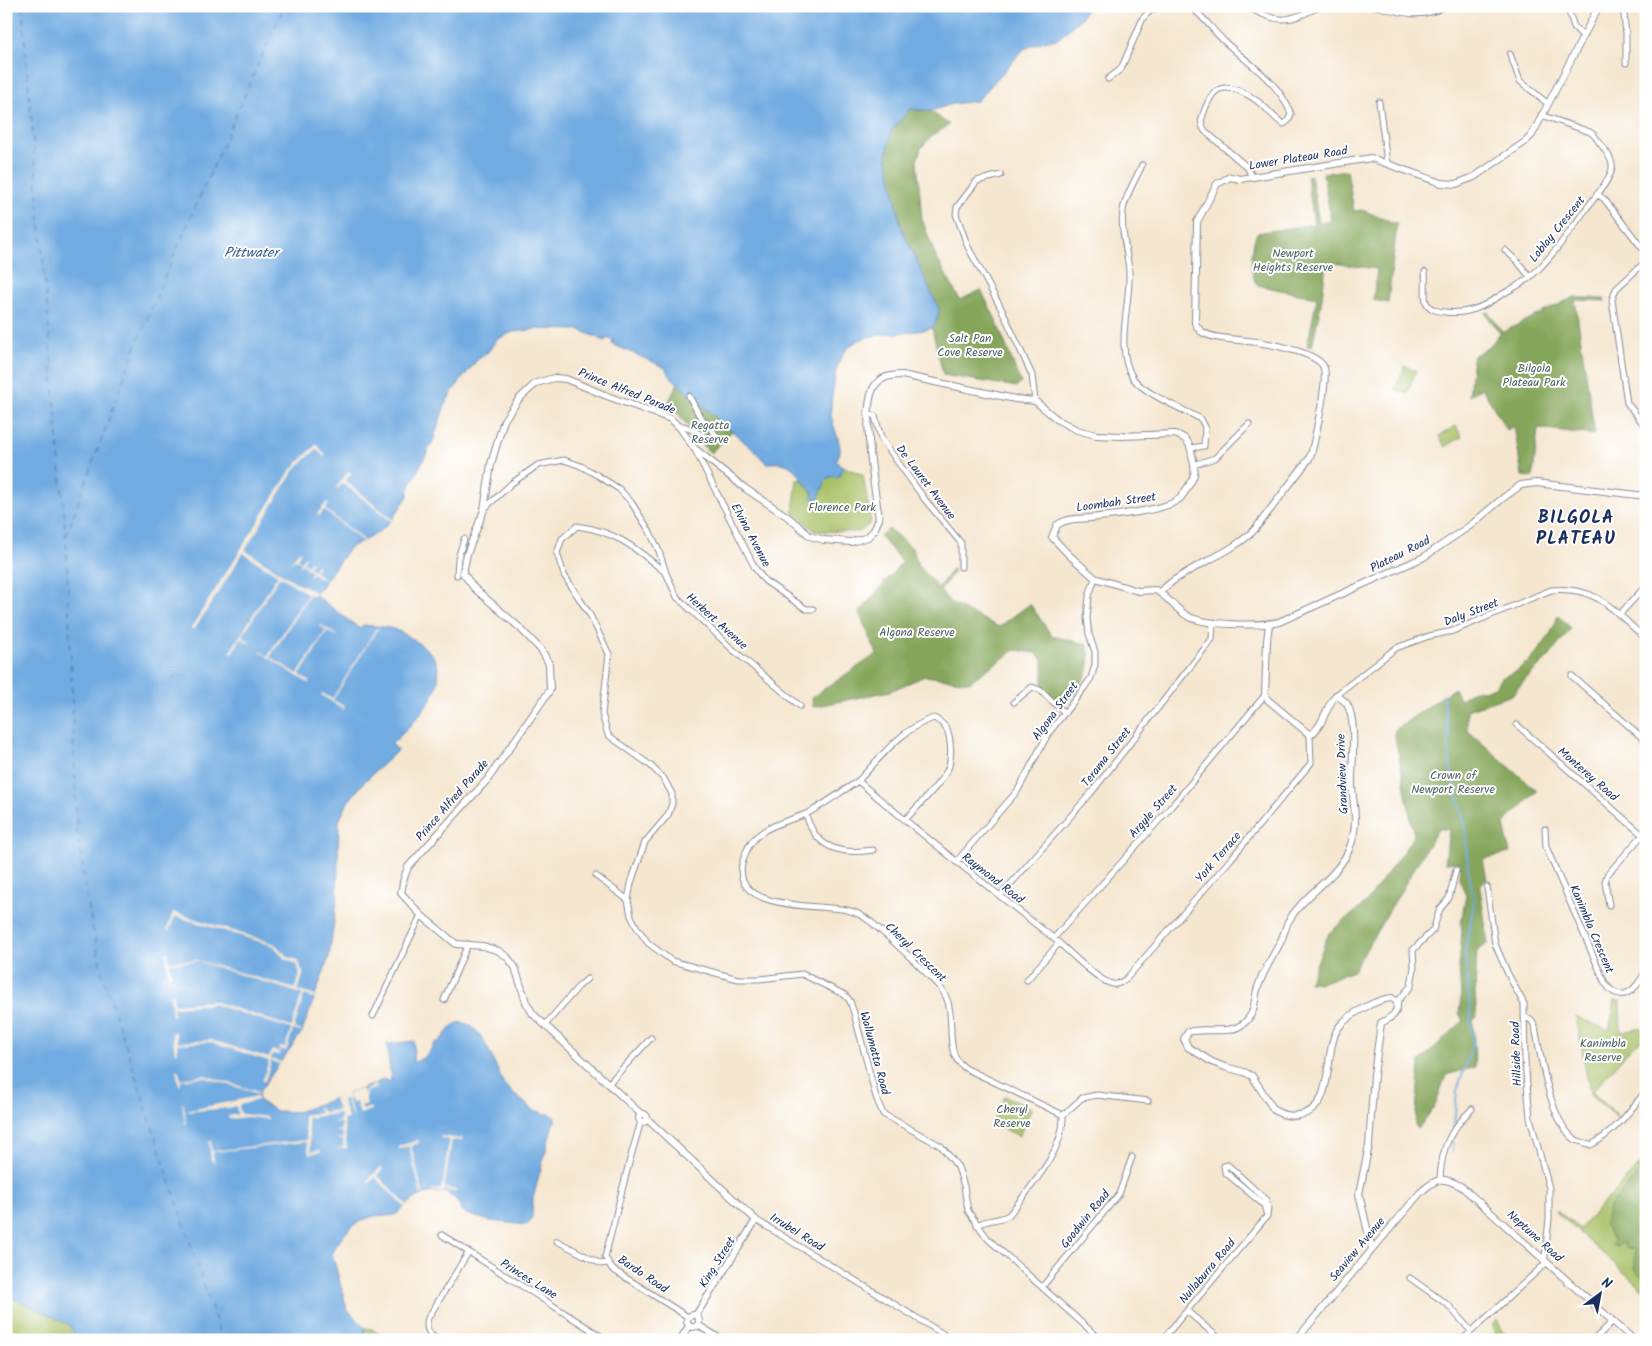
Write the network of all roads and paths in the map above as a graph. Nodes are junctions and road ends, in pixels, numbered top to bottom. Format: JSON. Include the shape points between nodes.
{"nodes":[{"id":1,"x":1159,"y":6,"type":"edge"},
{"id":2,"x":1189,"y":6,"type":"edge"},
{"id":3,"x":1246,"y":6,"type":"edge"},
{"id":4,"x":1320,"y":6,"type":"edge"},
{"id":5,"x":1376,"y":6,"type":"edge"},
{"id":6,"x":1444,"y":6,"type":"edge"},
{"id":7,"x":1567,"y":6,"type":"edge"},
{"id":8,"x":1599,"y":6,"type":"edge"},
{"id":9,"x":1623,"y":6,"type":"edge"},
{"id":10,"x":1583,"y":36,"type":"junction"},
{"id":11,"x":1510,"y":54,"type":"dead end"},
{"id":12,"x":1626,"y":63,"type":"dead end"},
{"id":13,"x":1108,"y":79,"type":"dead end"},
{"id":14,"x":1379,"y":102,"type":"dead end"},
{"id":15,"x":1548,"y":103,"type":"junction"},
{"id":16,"x":1541,"y":115,"type":"junction"},
{"id":17,"x":1387,"y":163,"type":"junction"},
{"id":18,"x":1142,"y":165,"type":"dead end"},
{"id":19,"x":1001,"y":175,"type":"dead end"},
{"id":20,"x":1252,"y":177,"type":"junction"},
{"id":21,"x":1598,"y":194,"type":"junction"},
{"id":22,"x":1505,"y":250,"type":"dead end"},
{"id":23,"x":1646,"y":253,"type":"edge"},
{"id":24,"x":1646,"y":261,"type":"edge"},
{"id":25,"x":1425,"y":272,"type":"dead end"},
{"id":26,"x":1530,"y":277,"type":"junction"},
{"id":27,"x":689,"y":396,"type":"dead end"},
{"id":28,"x":1035,"y":401,"type":"junction"},
{"id":29,"x":867,"y":413,"type":"junction"},
{"id":30,"x":1248,"y":424,"type":"dead end"},
{"id":31,"x":678,"y":426,"type":"junction"},
{"id":32,"x":1646,"y":427,"type":"edge"},
{"id":33,"x":694,"y":448,"type":"junction"},
{"id":34,"x":1191,"y":448,"type":"junction"},
{"id":35,"x":1196,"y":464,"type":"junction"},
{"id":36,"x":1646,"y":496,"type":"edge"},
{"id":37,"x":484,"y":510,"type":"junction"},
{"id":38,"x":464,"y":539,"type":"dead end"},
{"id":39,"x":961,"y":567,"type":"dead end"},
{"id":40,"x":666,"y":573,"type":"junction"},
{"id":41,"x":457,"y":575,"type":"dead end"},
{"id":42,"x":1096,"y":578,"type":"junction"},
{"id":43,"x":1646,"y":586,"type":"edge"},
{"id":44,"x":1160,"y":593,"type":"junction"},
{"id":45,"x":813,"y":609,"type":"dead end"},
{"id":46,"x":1619,"y":614,"type":"junction"},
{"id":47,"x":1213,"y":622,"type":"junction"},
{"id":48,"x":1269,"y":624,"type":"junction"},
{"id":49,"x":1646,"y":639,"type":"edge"},
{"id":50,"x":1572,"y":676,"type":"dead end"},
{"id":51,"x":1336,"y":694,"type":"junction"},
{"id":52,"x":1265,"y":695,"type":"junction"},
{"id":53,"x":1014,"y":702,"type":"dead end"},
{"id":54,"x":800,"y":706,"type":"dead end"},
{"id":55,"x":1065,"y":713,"type":"junction"},
{"id":56,"x":1517,"y":725,"type":"dead end"},
{"id":57,"x":1310,"y":735,"type":"junction"},
{"id":58,"x":1646,"y":742,"type":"edge"},
{"id":59,"x":858,"y":781,"type":"junction"},
{"id":60,"x":806,"y":814,"type":"junction"},
{"id":61,"x":905,"y":820,"type":"junction"},
{"id":62,"x":1545,"y":829,"type":"dead end"},
{"id":63,"x":1645,"y":834,"type":"edge"},
{"id":64,"x":874,"y":850,"type":"dead end"},
{"id":65,"x":956,"y":862,"type":"junction"},
{"id":66,"x":1456,"y":870,"type":"dead end"},
{"id":67,"x":596,"y":876,"type":"dead end"},
{"id":68,"x":1488,"y":887,"type":"dead end"},
{"id":69,"x":401,"y":893,"type":"joint"},
{"id":70,"x":1000,"y":896,"type":"junction"},
{"id":71,"x":628,"y":900,"type":"junction"},
{"id":72,"x":1609,"y":905,"type":"dead end"},
{"id":73,"x":421,"y":914,"type":"junction"},
{"id":74,"x":1054,"y":938,"type":"junction"},
{"id":75,"x":1059,"y":943,"type":"junction"},
{"id":76,"x":468,"y":944,"type":"junction"},
{"id":77,"x":1646,"y":971,"type":"edge"},
{"id":78,"x":587,"y":979,"type":"dead end"},
{"id":79,"x":1027,"y":980,"type":"dead end"},
{"id":80,"x":1120,"y":983,"type":"joint"},
{"id":81,"x":444,"y":1000,"type":"dead end"},
{"id":82,"x":1397,"y":1002,"type":"junction"},
{"id":83,"x":374,"y":1016,"type":"dead end"},
{"id":84,"x":1524,"y":1016,"type":"junction"},
{"id":85,"x":545,"y":1025,"type":"junction"},
{"id":86,"x":651,"y":1038,"type":"dead end"},
{"id":87,"x":609,"y":1083,"type":"junction"},
{"id":88,"x":1646,"y":1091,"type":"edge"},
{"id":89,"x":1148,"y":1101,"type":"dead end"},
{"id":90,"x":1472,"y":1109,"type":"dead end"},
{"id":91,"x":1063,"y":1115,"type":"junction"},
{"id":92,"x":643,"y":1118,"type":"junction"},
{"id":93,"x":1132,"y":1157,"type":"dead end"},
{"id":94,"x":1440,"y":1178,"type":"junction"},
{"id":95,"x":1267,"y":1216,"type":"junction"},
{"id":96,"x":756,"y":1220,"type":"junction"},
{"id":97,"x":977,"y":1226,"type":"junction"},
{"id":98,"x":442,"y":1235,"type":"dead end"},
{"id":99,"x":558,"y":1242,"type":"dead end"},
{"id":100,"x":1372,"y":1249,"type":"junction"},
{"id":101,"x":468,"y":1253,"type":"junction"},
{"id":102,"x":1544,"y":1260,"type":"junction"},
{"id":103,"x":607,"y":1263,"type":"junction"},
{"id":104,"x":1410,"y":1278,"type":"dead end"},
{"id":105,"x":1042,"y":1288,"type":"junction"},
{"id":106,"x":1187,"y":1311,"type":"junction"},
{"id":107,"x":696,"y":1315,"type":"junction"},
{"id":108,"x":688,"y":1317,"type":"junction"},
{"id":109,"x":1613,"y":1322,"type":"junction"},
{"id":110,"x":689,"y":1326,"type":"junction"},
{"id":111,"x":698,"y":1326,"type":"junction"},
{"id":112,"x":1471,"y":1331,"type":"junction"},
{"id":113,"x":435,"y":1338,"type":"edge"},
{"id":114,"x":607,"y":1340,"type":"edge"},
{"id":115,"x":680,"y":1340,"type":"edge"},
{"id":116,"x":722,"y":1340,"type":"edge"},
{"id":117,"x":953,"y":1340,"type":"edge"},
{"id":118,"x":1101,"y":1340,"type":"edge"},
{"id":119,"x":1162,"y":1340,"type":"edge"},
{"id":120,"x":1221,"y":1340,"type":"edge"},
{"id":121,"x":1296,"y":1340,"type":"edge"},
{"id":122,"x":1462,"y":1340,"type":"edge"},
{"id":123,"x":1594,"y":1340,"type":"edge"},
{"id":124,"x":1634,"y":1340,"type":"edge"}],
"edges":[{"from":1,"to":13,"type":"street","via":[[1144,18],[1121,68]]},
{"from":2,"to":20,"type":"street","via":[[1272,83],[1289,107],[1291,114],[1284,124],[1248,95],[1222,88],[1215,92],[1207,105],[1201,120],[1205,131],[1248,168]]},
{"from":3,"to":4,"type":"street","via":[[1274,20],[1296,17]]},
{"from":5,"to":6,"type":"street","via":[[1399,12],[1430,14]]},
{"from":7,"to":10,"type":"street","via":[[1574,27]]},
{"from":8,"to":10,"type":"street","name":"Lower Plateau Road"},
{"from":9,"to":12,"type":"street"},
{"from":10,"to":15,"type":"street","name":"Lower Plateau Road"},
{"from":11,"to":15,"type":"street","via":[[1520,80]]},
{"from":14,"to":17,"type":"street"},
{"from":15,"to":16,"type":"street","name":"Lower Plateau Road"},
{"from":16,"to":17,"type":"street","name":"Lower Plateau Road","via":[[1525,142],[1474,177],[1456,184],[1441,184]]},
{"from":16,"to":21,"type":"street","name":"Loblay Crescent","via":[[1594,135],[1613,167]]},
{"from":17,"to":20,"type":"street","name":"Lower Plateau Road","via":[[1371,158]]},
{"from":18,"to":34,"type":"street","via":[[1123,210],[1129,272],[1124,323],[1127,363],[1133,378],[1144,388],[1201,420],[1205,427],[1204,446]]},
{"from":19,"to":28,"type":"street","via":[[977,181],[957,207],[956,214],[968,247],[1032,375]]},
{"from":20,"to":44,"type":"street","name":"Lower Plateau Road","via":[[1230,177],[1217,184],[1197,222],[1195,323],[1201,331],[1215,336],[1263,343],[1320,361],[1324,366],[1324,388],[1312,451],[1304,466],[1247,538],[1177,578]]},
{"from":21,"to":23,"type":"street"},
{"from":21,"to":26,"type":"street","name":"Loblay Crescent","via":[[1552,255]]},
{"from":22,"to":26,"type":"street"},
{"from":24,"to":32,"type":"street","via":[[1616,289],[1612,300],[1627,403]]},
{"from":25,"to":26,"type":"street","name":"Loblay Crescent","via":[[1425,300],[1435,311],[1448,313],[1483,307]]},
{"from":27,"to":31,"type":"street","via":[[717,439],[712,440]]},
{"from":28,"to":29,"type":"street","name":"Prince Alfred Parade","via":[[902,375],[887,375],[873,387]]},
{"from":28,"to":34,"type":"street","via":[[1058,420],[1077,430],[1096,435],[1174,434],[1187,439]]},
{"from":29,"to":33,"type":"street","name":"Prince Alfred Parade","via":[[879,519],[868,536],[851,542],[810,536]]},
{"from":29,"to":39,"type":"street","name":"De Lauret Avenue","via":[[874,416],[881,438],[960,543]]},
{"from":30,"to":35,"type":"street","via":[[1215,458]]},
{"from":31,"to":33,"type":"street","name":"Prince Alfred Parade"},
{"from":31,"to":37,"type":"street","name":"Prince Alfred Parade","via":[[671,419],[566,379],[554,378],[536,383],[504,420],[491,464]]},
{"from":33,"to":45,"type":"street","name":"Elvina Avenue","via":[[755,568],[766,581],[806,609]]},
{"from":34,"to":35,"type":"street"},
{"from":35,"to":42,"type":"street","name":"Loombah Street","via":[[1193,479],[1180,499],[1171,504],[1125,514],[1069,519],[1057,525],[1052,537]]},
{"from":36,"to":48,"type":"street","name":"Plateau Road","via":[[1536,483],[1521,485],[1424,557]]},
{"from":37,"to":40,"type":"street","name":"Herbert Avenue","via":[[512,483],[538,465],[564,460],[597,474],[631,502],[649,530]]},
{"from":37,"to":69,"type":"street","name":"Prince Alfred Parade","via":[[466,554],[463,573],[474,588],[542,651],[549,664],[550,690],[488,779],[408,867]]},
{"from":38,"to":41,"type":"street","via":[[459,549]]},
{"from":40,"to":54,"type":"street","name":"Herbert Avenue","via":[[676,597]]},
{"from":40,"to":71,"type":"street","via":[[630,544],[599,529],[577,526],[562,539],[557,553],[564,575],[590,615],[609,654],[602,714],[608,735],[650,765],[664,779],[672,794],[668,815],[645,842]]},
{"from":42,"to":44,"type":"street","name":"Loombah Street"},
{"from":42,"to":55,"type":"street","name":"Algona Street","via":[[1089,596],[1088,618],[1095,665],[1091,678]]},
{"from":43,"to":46,"type":"street"},
{"from":44,"to":47,"type":"street","name":"Plateau Road","via":[[1186,615],[1198,621]]},
{"from":46,"to":49,"type":"street","name":"Daly Street"},
{"from":46,"to":51,"type":"street","name":"Daly Street","via":[[1597,597],[1580,590],[1551,590],[1453,631],[1396,648]]},
{"from":47,"to":48,"type":"street","name":"Plateau Road"},
{"from":47,"to":70,"type":"street","name":"Terama Street","via":[[1212,640],[1091,794]]},
{"from":48,"to":52,"type":"street"},
{"from":50,"to":58,"type":"street"},
{"from":51,"to":57,"type":"street","name":"Grandview Drive","via":[[1328,703],[1319,726]]},
{"from":51,"to":82,"type":"street","name":"Grandview Drive","via":[[1347,704],[1352,720],[1352,786],[1356,823],[1350,847],[1333,875],[1302,903],[1289,922],[1269,960],[1248,1019],[1240,1026],[1226,1030],[1188,1032],[1184,1039],[1188,1047],[1212,1062],[1252,1076],[1274,1110],[1288,1116],[1301,1115],[1310,1112],[1323,1095],[1331,1047],[1339,1028],[1350,1016],[1385,998]]},
{"from":52,"to":57,"type":"street"},
{"from":52,"to":74,"type":"street","name":"Argyle Street"},
{"from":53,"to":55,"type":"street","via":[[1032,687],[1040,690]]},
{"from":55,"to":65,"type":"street","name":"Algona Street","via":[[1048,734],[1018,790]]},
{"from":56,"to":63,"type":"street","name":"Monterey Road"},
{"from":57,"to":80,"type":"street","name":"York Terrace","via":[[1311,763]]},
{"from":59,"to":60,"type":"street","name":"Cheryl Crescent"},
{"from":59,"to":61,"type":"street","name":"Raymond Road"},
{"from":59,"to":61,"type":"street","name":"Cheryl Crescent","via":[[898,738],[921,722],[934,718],[941,721],[949,733],[949,768]]},
{"from":60,"to":64,"type":"street","via":[[808,824],[830,847],[845,851]]},
{"from":60,"to":91,"type":"street","name":"Cheryl Crescent","via":[[760,833],[749,847],[742,868],[744,881],[751,892],[772,901],[846,910],[871,922],[945,994],[952,1022],[953,1047],[965,1068]]},
{"from":61,"to":65,"type":"street","name":"Raymond Road"},
{"from":62,"to":77,"type":"street","name":"Kanimbla Crescent","via":[[1546,847],[1611,992],[1618,995],[1628,993]]},
{"from":63,"to":72,"type":"street","via":[[1607,875]]},
{"from":65,"to":70,"type":"street","name":"Raymond Road"},
{"from":66,"to":82,"type":"street","via":[[1449,898],[1440,909],[1433,930],[1413,950],[1411,986]]},
{"from":67,"to":71,"type":"street"},
{"from":68,"to":84,"type":"street","via":[[1495,944],[1524,1004]]},
{"from":69,"to":73,"type":"street","name":"Irrubel Road"},
{"from":70,"to":74,"type":"street","name":"Raymond Road"},
{"from":71,"to":97,"type":"street","name":"Wallumatta Road","via":[[631,916],[648,943],[672,961],[738,978],[802,974],[845,995],[854,1013],[883,1114],[942,1146],[950,1155],[958,1167],[968,1211]]},
{"from":73,"to":76,"type":"street","name":"Irrubel Road","via":[[456,944]]},
{"from":73,"to":83,"type":"street"},
{"from":74,"to":75,"type":"street","name":"Raymond Road"},
{"from":75,"to":79,"type":"street"},
{"from":75,"to":80,"type":"street","name":"Raymond Road","via":[[1100,978]]},
{"from":76,"to":81,"type":"street"},
{"from":76,"to":85,"type":"street","name":"Irrubel Road","via":[[499,951],[507,957],[515,967],[526,1002]]},
{"from":78,"to":85,"type":"street"},
{"from":82,"to":100,"type":"street","via":[[1398,1010],[1381,1023],[1369,1145],[1359,1190]]},
{"from":84,"to":88,"type":"street","name":"Hillside Road","via":[[1535,1027],[1548,1090],[1563,1127],[1576,1140],[1591,1145],[1607,1136]]},
{"from":84,"to":102,"type":"street","name":"Hillside Road","via":[[1530,1118],[1549,1188]]},
{"from":85,"to":87,"type":"street","name":"Irrubel Road"},
{"from":86,"to":87,"type":"street"},
{"from":87,"to":92,"type":"street","name":"Irrubel Road"},
{"from":89,"to":91,"type":"street","via":[[1097,1095],[1082,1098]]},
{"from":90,"to":94,"type":"street","via":[[1445,1144]]},
{"from":91,"to":97,"type":"street","via":[[1061,1136],[1054,1152],[1009,1215]]},
{"from":92,"to":96,"type":"street","name":"Irrubel Road"},
{"from":92,"to":103,"type":"street","via":[[605,1257]]},
{"from":93,"to":105,"type":"street","name":"Goodwin Road","via":[[1119,1194]]},
{"from":94,"to":100,"type":"street","name":"Seaview Avenue","via":[[1420,1193]]},
{"from":94,"to":102,"type":"street","name":"Neptune Road","via":[[1462,1187]]},
{"from":95,"to":95,"type":"street","via":[[1264,1205],[1225,1172],[1224,1166],[1228,1165],[1266,1200]]},
{"from":95,"to":106,"type":"street","name":"Nullaburra Road"},
{"from":96,"to":107,"type":"street","name":"King Street"},
{"from":96,"to":117,"type":"street","name":"Irrubel Road"},
{"from":97,"to":105,"type":"street","name":"Wallumatta Road"},
{"from":98,"to":101,"type":"street","name":"Princes Lane"},
{"from":99,"to":103,"type":"street","name":"Bardo Road","via":[[601,1264]]},
{"from":100,"to":121,"type":"street","name":"Seaview Avenue"},
{"from":101,"to":113,"type":"street","via":[[428,1318],[428,1331]]},
{"from":101,"to":114,"type":"street","name":"Princes Lane"},
{"from":102,"to":109,"type":"street","name":"Neptune Road"},
{"from":102,"to":112,"type":"street","via":[[1544,1265]]},
{"from":103,"to":108,"type":"street","name":"Bardo Road"},
{"from":104,"to":112,"type":"street","via":[[1448,1305]]},
{"from":105,"to":118,"type":"street","name":"Wallumatta Road"},
{"from":106,"to":119,"type":"street","name":"Nullaburra Road"},
{"from":106,"to":120,"type":"street"},
{"from":107,"to":108,"type":"street"},
{"from":107,"to":111,"type":"street","via":[[700,1321]]},
{"from":108,"to":110,"type":"street"},
{"from":109,"to":123,"type":"street"},
{"from":109,"to":124,"type":"street","name":"Neptune Road"},
{"from":110,"to":111,"type":"street"},
{"from":110,"to":115,"type":"street"},
{"from":111,"to":116,"type":"street"},
{"from":112,"to":122,"type":"street"}]}
